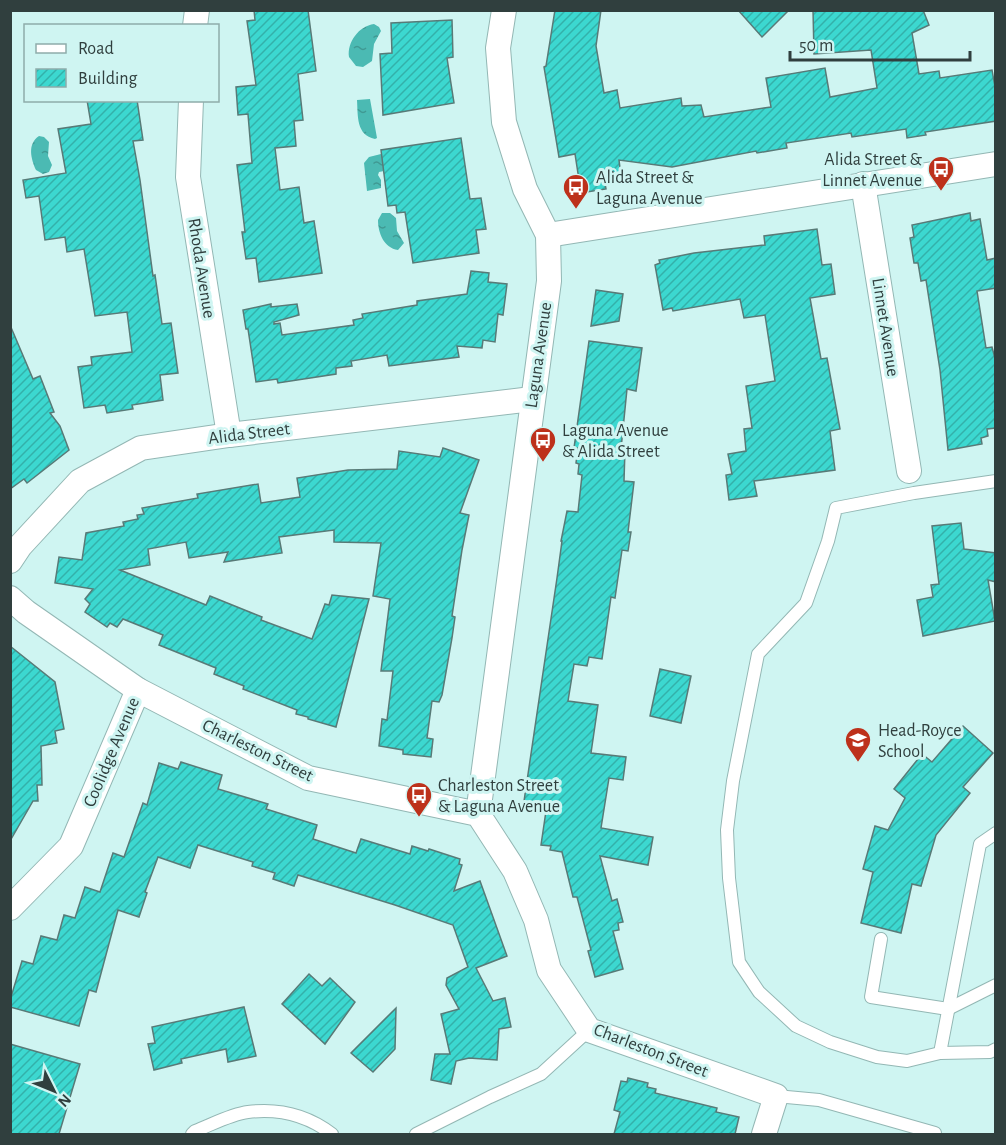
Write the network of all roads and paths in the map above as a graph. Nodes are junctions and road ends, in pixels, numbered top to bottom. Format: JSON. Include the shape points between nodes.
{"nodes":[{"id":1,"x":504,"y":10,"type":"edge"},
{"id":2,"x":190,"y":102,"type":"edge"},
{"id":3,"x":996,"y":164,"type":"edge"},
{"id":4,"x":863,"y":184,"type":"junction"},
{"id":5,"x":548,"y":235,"type":"junction"},
{"id":6,"x":532,"y":399,"type":"junction"},
{"id":7,"x":229,"y":435,"type":"junction"},
{"id":8,"x":996,"y":481,"type":"edge"},
{"id":9,"x":911,"y":482,"type":"junction"},
{"id":10,"x":10,"y":561,"type":"edge"},
{"id":11,"x":10,"y":597,"type":"edge"},
{"id":12,"x":138,"y":690,"type":"junction"},
{"id":13,"x":478,"y":814,"type":"junction"},
{"id":14,"x":996,"y":833,"type":"edge"},
{"id":15,"x":10,"y":908,"type":"edge"},
{"id":16,"x":881,"y":939,"type":"dead end"},
{"id":17,"x":996,"y":986,"type":"edge"},
{"id":18,"x":948,"y":1009,"type":"junction"},
{"id":19,"x":590,"y":1030,"type":"junction"},
{"id":20,"x":996,"y":1049,"type":"edge"},
{"id":21,"x":940,"y":1053,"type":"junction"},
{"id":22,"x":776,"y":1096,"type":"junction"},
{"id":23,"x":936,"y":1133,"type":"dead end"},
{"id":24,"x":192,"y":1134,"type":"edge"},
{"id":25,"x":332,"y":1134,"type":"edge"},
{"id":26,"x":416,"y":1134,"type":"edge"},
{"id":27,"x":764,"y":1134,"type":"edge"}],
"edges":[{"from":1,"to":5,"type":"street","name":"Laguna Avenue","via":[[498,48],[504,122],[525,189]]},
{"from":2,"to":7,"type":"street","name":"Rhoda Avenue","via":[[188,177]]},
{"from":3,"to":4,"type":"street"},
{"from":4,"to":5,"type":"street"},
{"from":4,"to":9,"type":"street","name":"Linnet Avenue"},
{"from":5,"to":6,"type":"street","name":"Laguna Avenue","via":[[549,281]]},
{"from":6,"to":7,"type":"street","name":"Alida Street"},
{"from":6,"to":13,"type":"street","name":"Laguna Avenue"},
{"from":7,"to":10,"type":"street","name":"Alida Street","via":[[141,448],[81,481]]},
{"from":8,"to":9,"type":"lane"},
{"from":9,"to":21,"type":"lane","via":[[836,508],[806,603],[758,654],[733,780],[727,830],[729,878],[739,962],[759,992],[796,1026],[877,1057],[907,1061]]},
{"from":11,"to":12,"type":"street","name":"Coolidge Avenue"},
{"from":12,"to":13,"type":"street","name":"Charleston Street","via":[[308,778]]},
{"from":12,"to":15,"type":"street","name":"Coolidge Avenue","via":[[71,846]]},
{"from":13,"to":19,"type":"street","name":"Charleston Street","via":[[515,871],[536,920],[549,970]]},
{"from":14,"to":18,"type":"lane","via":[[980,844]]},
{"from":16,"to":18,"type":"lane","via":[[871,997]]},
{"from":17,"to":18,"type":"lane"},
{"from":18,"to":21,"type":"lane"},
{"from":19,"to":22,"type":"street","name":"Charleston Street"},
{"from":19,"to":26,"type":"lane","via":[[541,1074]]},
{"from":20,"to":21,"type":"lane"},
{"from":22,"to":23,"type":"lane","via":[[819,1100]]},
{"from":22,"to":27,"type":"street"},
{"from":24,"to":25,"type":"lane","via":[[246,1112],[285,1111]]}]}
